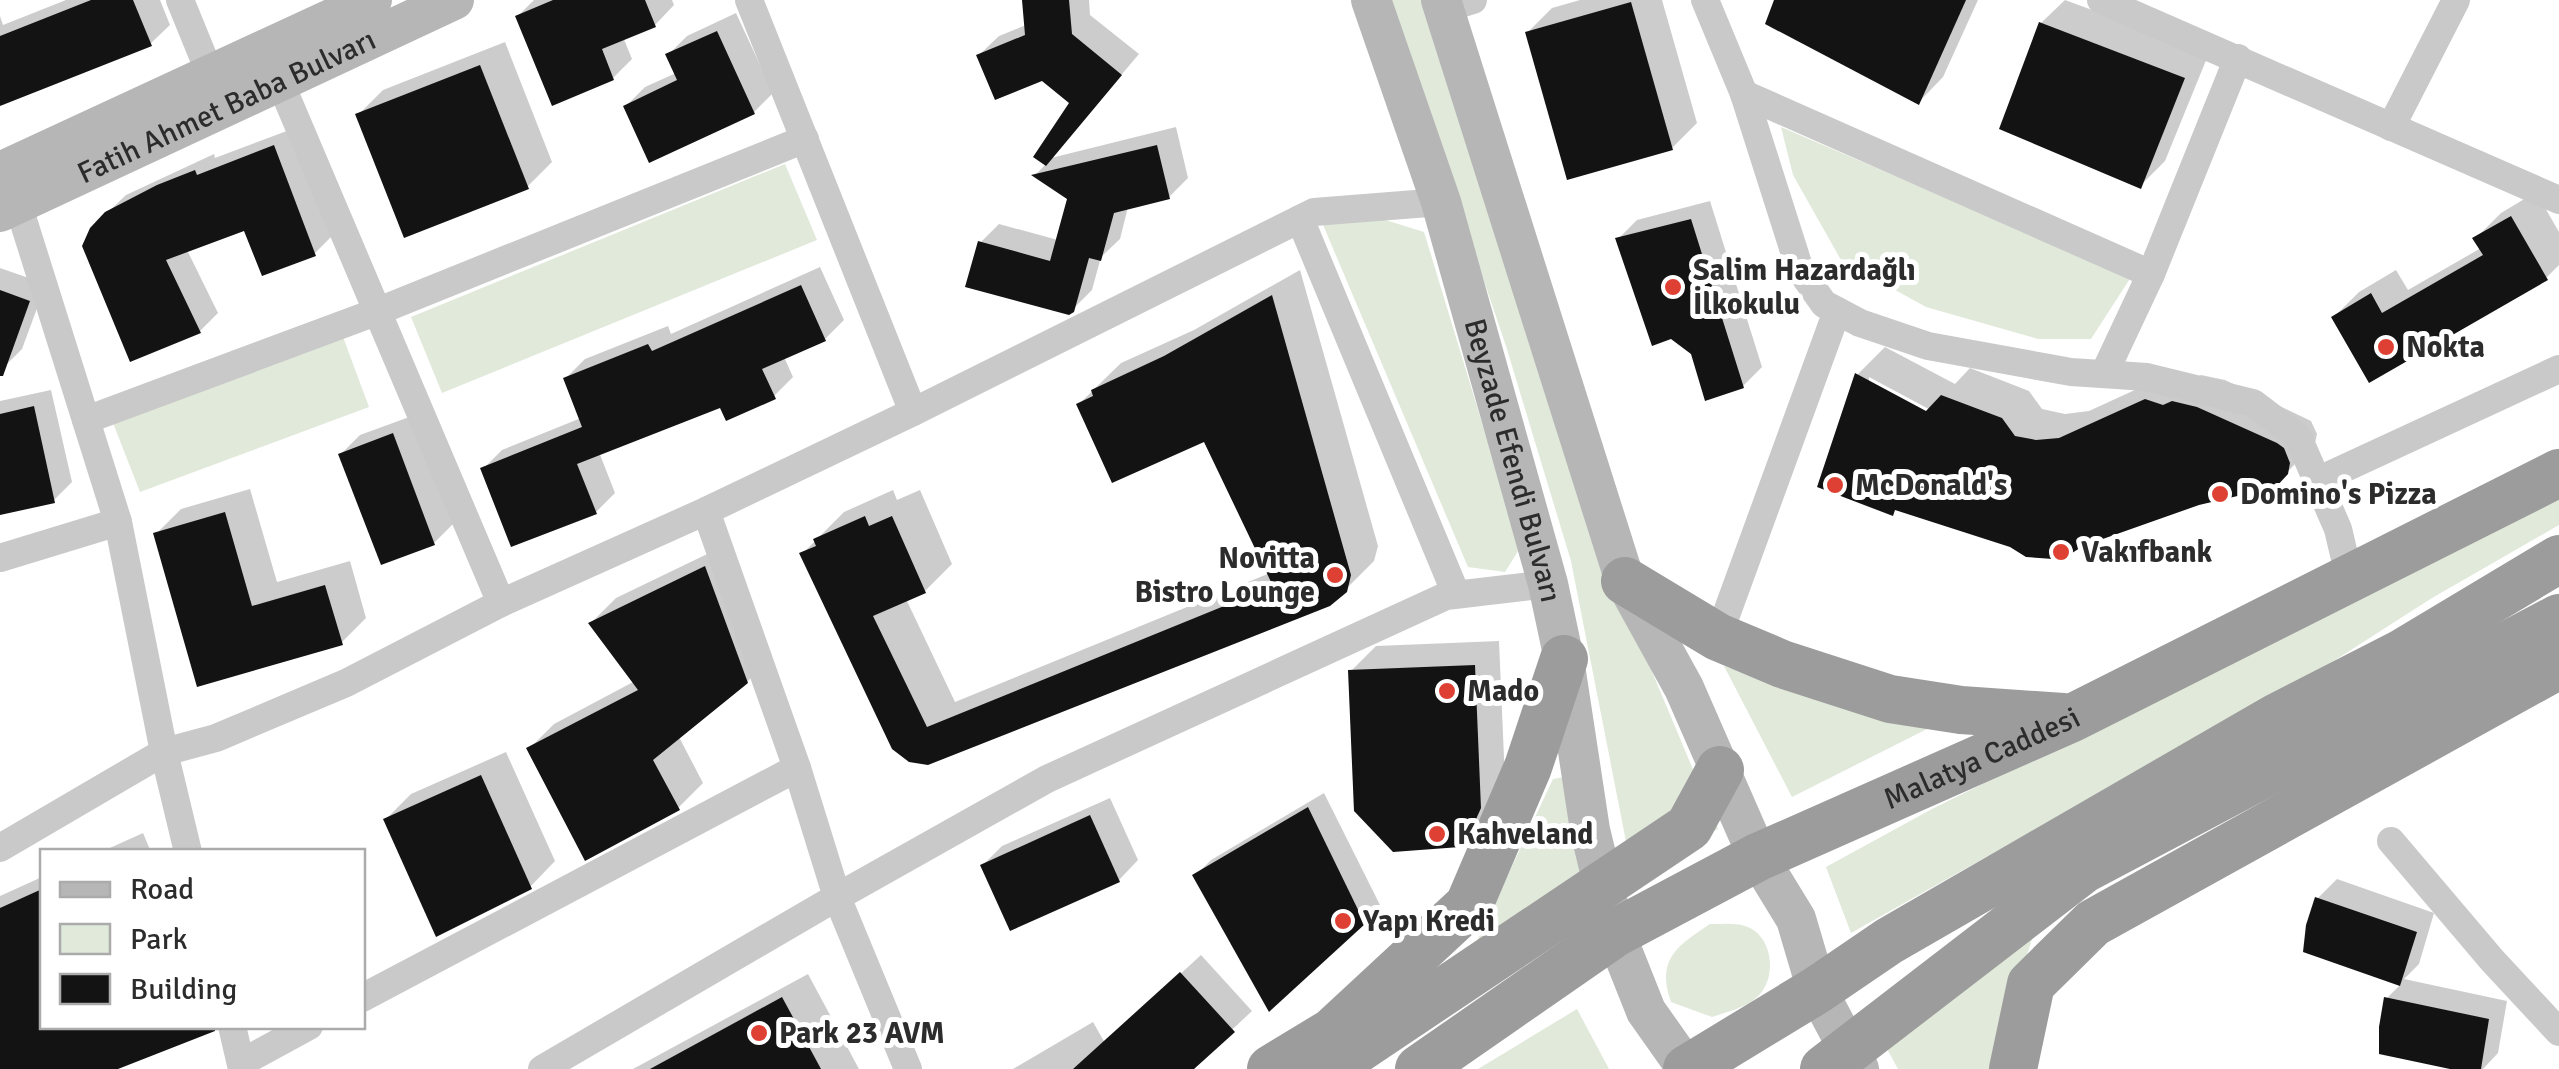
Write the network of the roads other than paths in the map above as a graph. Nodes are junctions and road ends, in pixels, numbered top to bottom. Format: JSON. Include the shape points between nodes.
{"nodes":[{"id":1,"x":180,"y":0,"type":"edge"},
{"id":2,"x":372,"y":0,"type":"edge"},
{"id":3,"x":454,"y":0,"type":"edge"},
{"id":4,"x":748,"y":0,"type":"edge"},
{"id":5,"x":1370,"y":0,"type":"edge"},
{"id":6,"x":1705,"y":0,"type":"edge"},
{"id":7,"x":2101,"y":0,"type":"edge"},
{"id":8,"x":2456,"y":0,"type":"edge"},
{"id":9,"x":1453,"y":3,"type":"edge"},
{"id":10,"x":2238,"y":58,"type":"junction"},
{"id":11,"x":211,"y":76,"type":"junction"},
{"id":12,"x":280,"y":82,"type":"junction"},
{"id":13,"x":1744,"y":94,"type":"junction"},
{"id":14,"x":2391,"y":126,"type":"junction"},
{"id":15,"x":805,"y":139,"type":"junction"},
{"id":16,"x":6,"y":196,"type":"edge"},
{"id":17,"x":2559,"y":200,"type":"edge"},
{"id":18,"x":1442,"y":202,"type":"junction"},
{"id":19,"x":1300,"y":218,"type":"junction"},
{"id":20,"x":2151,"y":274,"type":"junction"},
{"id":21,"x":1837,"y":310,"type":"junction"},
{"id":22,"x":376,"y":312,"type":"junction"},
{"id":23,"x":2559,"y":370,"type":"edge"},
{"id":24,"x":2104,"y":374,"type":"junction"},
{"id":25,"x":913,"y":412,"type":"junction"},
{"id":26,"x":86,"y":420,"type":"junction"},
{"id":27,"x":2559,"y":473,"type":"edge"},
{"id":28,"x":2317,"y":481,"type":"junction"},
{"id":29,"x":706,"y":511,"type":"junction"},
{"id":30,"x":118,"y":522,"type":"junction"},
{"id":31,"x":0,"y":558,"type":"edge"},
{"id":32,"x":2559,"y":559,"type":"edge"},
{"id":33,"x":1625,"y":580,"type":"junction"},
{"id":34,"x":2350,"y":580,"type":"junction"},
{"id":35,"x":1548,"y":584,"type":"junction"},
{"id":36,"x":1456,"y":594,"type":"junction"},
{"id":37,"x":501,"y":603,"type":"junction"},
{"id":38,"x":2559,"y":618,"type":"edge"},
{"id":39,"x":1718,"y":637,"type":"junction"},
{"id":40,"x":1564,"y":659,"type":"junction"},
{"id":41,"x":2559,"y":666,"type":"edge"},
{"id":42,"x":2072,"y":718,"type":"junction"},
{"id":43,"x":164,"y":752,"type":"junction"},
{"id":44,"x":797,"y":768,"type":"junction"},
{"id":45,"x":1720,"y":770,"type":"junction"},
{"id":46,"x":2391,"y":841,"type":"dead end"},
{"id":47,"x":0,"y":848,"type":"edge"},
{"id":48,"x":187,"y":849,"type":"edge"},
{"id":49,"x":1758,"y":857,"type":"junction"},
{"id":50,"x":1603,"y":884,"type":"junction"},
{"id":51,"x":837,"y":897,"type":"junction"},
{"id":52,"x":1616,"y":933,"type":"junction"},
{"id":53,"x":1817,"y":990,"type":"junction"},
{"id":54,"x":365,"y":996,"type":"edge"},
{"id":55,"x":233,"y":1029,"type":"edge"},
{"id":56,"x":304,"y":1029,"type":"edge"},
{"id":57,"x":2559,"y":1032,"type":"edge"},
{"id":58,"x":1844,"y":1063,"type":"edge"},
{"id":59,"x":241,"y":1066,"type":"edge"},
{"id":60,"x":542,"y":1069,"type":"edge"},
{"id":61,"x":908,"y":1069,"type":"edge"},
{"id":62,"x":1271,"y":1069,"type":"edge"},
{"id":63,"x":1328,"y":1069,"type":"edge"},
{"id":64,"x":1419,"y":1069,"type":"edge"},
{"id":65,"x":1687,"y":1069,"type":"edge"},
{"id":66,"x":2012,"y":1069,"type":"edge"}],
"edges":[{"from":1,"to":11,"type":"street"},
{"from":2,"to":11,"type":"main road","name":"Fatih Ahmet Baba Bulvarı"},
{"from":3,"to":12,"type":"main road","name":"Fatih Ahmet Baba Bulvarı"},
{"from":4,"to":15,"type":"street"},
{"from":5,"to":18,"type":"main road","name":"Beyzade Efendi Bulvarı"},
{"from":6,"to":13,"type":"street"},
{"from":7,"to":10,"type":"street"},
{"from":8,"to":14,"type":"street"},
{"from":9,"to":33,"type":"main road"},
{"from":10,"to":14,"type":"street"},
{"from":10,"to":20,"type":"street"},
{"from":11,"to":16,"type":"main road","name":"Fatih Ahmet Baba Bulvarı"},
{"from":12,"to":16,"type":"main road","name":"Fatih Ahmet Baba Bulvarı"},
{"from":12,"to":22,"type":"street"},
{"from":13,"to":20,"type":"street"},
{"from":13,"to":21,"type":"street","via":[[1800,270],[1824,304]]},
{"from":14,"to":17,"type":"street"},
{"from":15,"to":22,"type":"street"},
{"from":15,"to":25,"type":"street"},
{"from":16,"to":26,"type":"street"},
{"from":18,"to":19,"type":"street"},
{"from":18,"to":35,"type":"main road","name":"Beyzade Efendi Bulvarı"},
{"from":19,"to":25,"type":"street"},
{"from":19,"to":36,"type":"street"},
{"from":20,"to":24,"type":"street"},
{"from":21,"to":24,"type":"street","via":[[1928,346]]},
{"from":21,"to":39,"type":"street"},
{"from":22,"to":26,"type":"street"},
{"from":22,"to":37,"type":"street"},
{"from":23,"to":28,"type":"street"},
{"from":24,"to":28,"type":"street","via":[[2147,377],[2253,403],[2298,436]]},
{"from":25,"to":29,"type":"street"},
{"from":26,"to":30,"type":"street"},
{"from":27,"to":34,"type":"highway","name":"Malatya Caddesi"},
{"from":28,"to":34,"type":"street"},
{"from":29,"to":37,"type":"street"},
{"from":29,"to":44,"type":"street"},
{"from":30,"to":31,"type":"street"},
{"from":30,"to":43,"type":"street"},
{"from":32,"to":53,"type":"highway","via":[[1889,941]]},
{"from":33,"to":39,"type":"highway"},
{"from":33,"to":45,"type":"main road"},
{"from":34,"to":42,"type":"highway","name":"Malatya Caddesi"},
{"from":35,"to":36,"type":"street"},
{"from":35,"to":40,"type":"main road","name":"Beyzade Efendi Bulvarı"},
{"from":36,"to":51,"type":"street","via":[[1047,778]]},
{"from":37,"to":43,"type":"street","via":[[346,683],[216,738]]},
{"from":38,"to":58,"type":"highway","via":[[2084,868]]},
{"from":39,"to":42,"type":"highway","via":[[1890,699]]},
{"from":40,"to":50,"type":"main road","name":"Beyzade Efendi Bulvarı"},
{"from":40,"to":62,"type":"highway","via":[[1528,767],[1469,904],[1332,1032]]},
{"from":41,"to":66,"type":"highway","via":[[2092,923],[2031,984]]},
{"from":42,"to":49,"type":"highway","name":"Malatya Caddesi"},
{"from":43,"to":47,"type":"street"},
{"from":43,"to":48,"type":"street"},
{"from":44,"to":51,"type":"street"},
{"from":44,"to":54,"type":"street"},
{"from":45,"to":49,"type":"main road"},
{"from":45,"to":50,"type":"highway","via":[[1690,827]]},
{"from":46,"to":57,"type":"street"},
{"from":49,"to":52,"type":"highway","name":"Malatya Caddesi"},
{"from":49,"to":53,"type":"main road","via":[[1796,919]]},
{"from":50,"to":52,"type":"main road","name":"Beyzade Efendi Bulvarı"},
{"from":50,"to":63,"type":"highway"},
{"from":51,"to":60,"type":"street"},
{"from":51,"to":61,"type":"street"},
{"from":52,"to":64,"type":"highway","name":"Malatya Caddesi"},
{"from":52,"to":65,"type":"main road","name":"Beyzade Efendi Bulvarı","via":[[1646,1010]]},
{"from":53,"to":58,"type":"main road"},
{"from":53,"to":65,"type":"highway"},
{"from":55,"to":59,"type":"street"},
{"from":56,"to":59,"type":"street"}]}
